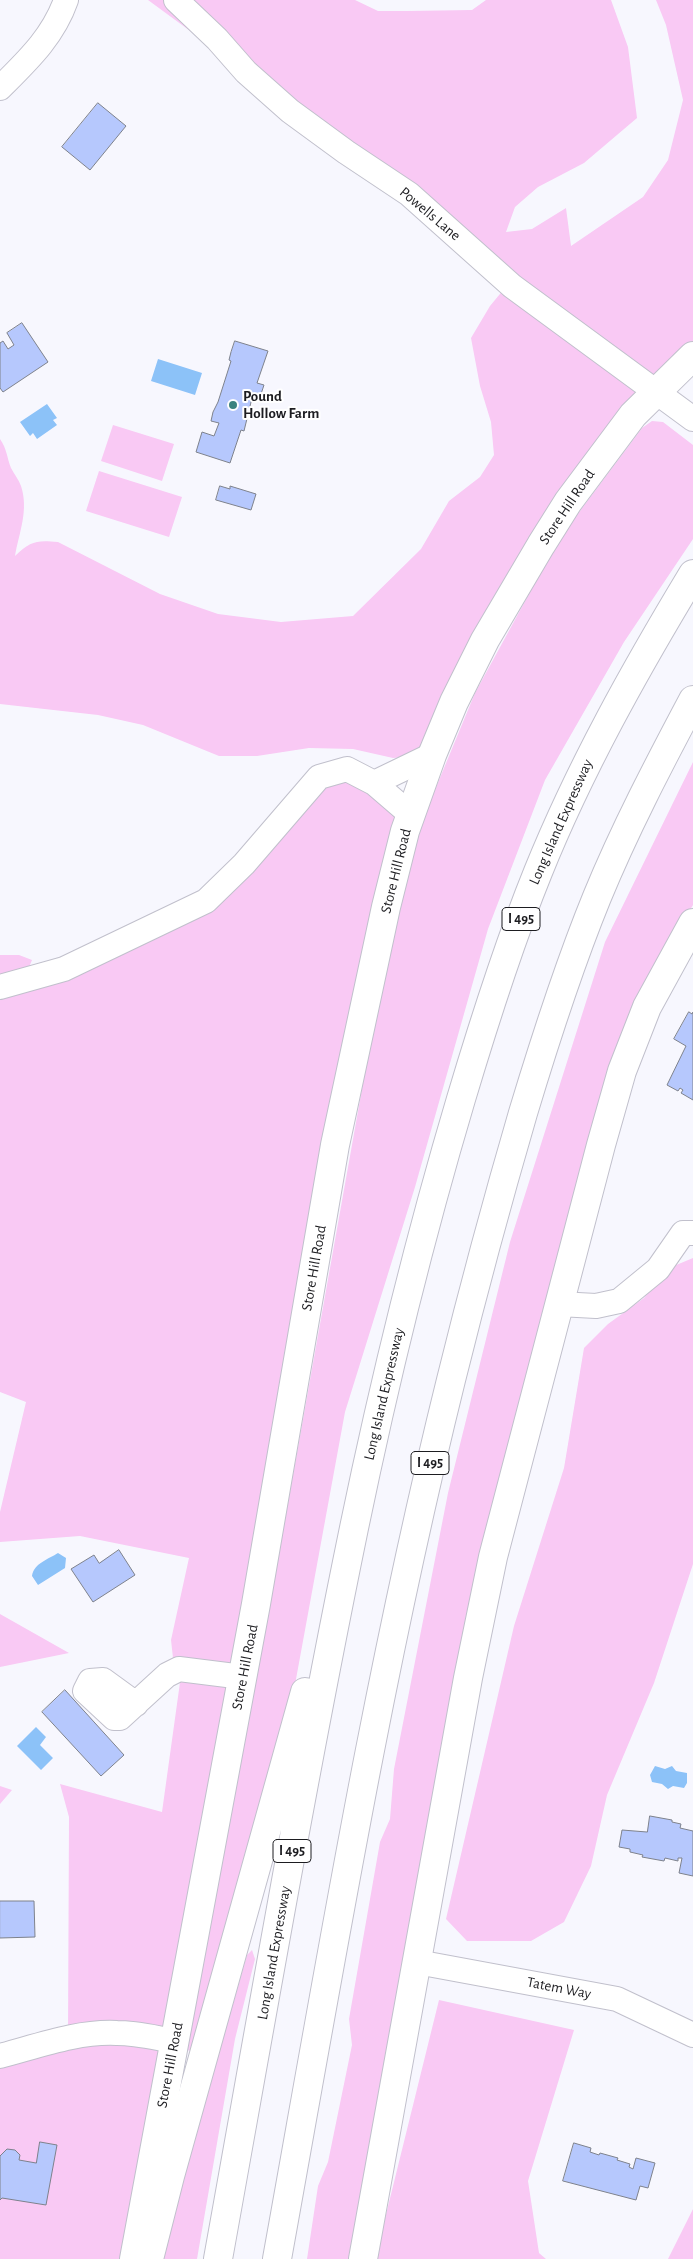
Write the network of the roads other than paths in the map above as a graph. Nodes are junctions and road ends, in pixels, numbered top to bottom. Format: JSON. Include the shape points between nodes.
{"nodes":[{"id":1,"x":66,"y":0,"type":"edge"},
{"id":2,"x":176,"y":0,"type":"edge"},
{"id":3,"x":0,"y":88,"type":"edge"},
{"id":4,"x":693,"y":356,"type":"edge"},
{"id":5,"x":657,"y":392,"type":"junction"},
{"id":6,"x":693,"y":419,"type":"edge"},
{"id":7,"x":693,"y":574,"type":"edge"},
{"id":8,"x":693,"y":700,"type":"edge"},
{"id":9,"x":432,"y":755,"type":"junction"},
{"id":10,"x":374,"y":783,"type":"junction"},
{"id":11,"x":410,"y":814,"type":"junction"},
{"id":12,"x":693,"y":923,"type":"edge"},
{"id":13,"x":0,"y":987,"type":"edge"},
{"id":14,"x":693,"y":1233,"type":"edge"},
{"id":15,"x":559,"y":1304,"type":"junction"},
{"id":16,"x":372,"y":1445,"type":"junction"},
{"id":17,"x":243,"y":1677,"type":"junction"},
{"id":18,"x":136,"y":1704,"type":"dead end"},
{"id":19,"x":417,"y":1962,"type":"junction"},
{"id":20,"x":693,"y":2036,"type":"edge"},
{"id":21,"x":175,"y":2041,"type":"junction"},
{"id":22,"x":0,"y":2056,"type":"edge"},
{"id":23,"x":134,"y":2259,"type":"edge"},
{"id":24,"x":150,"y":2259,"type":"edge"},
{"id":25,"x":218,"y":2259,"type":"edge"},
{"id":26,"x":276,"y":2259,"type":"edge"},
{"id":27,"x":364,"y":2259,"type":"edge"}],
"edges":[{"from":1,"to":3,"type":"street","via":[[34,55]]},
{"from":2,"to":5,"type":"street","name":"Powells Lane","via":[[246,72],[290,111],[409,194],[512,286]]},
{"from":4,"to":5,"type":"main road","name":"Store Hill Road"},
{"from":5,"to":6,"type":"street","name":"Powells Lane"},
{"from":5,"to":9,"type":"main road","name":"Store Hill Road","via":[[633,416],[568,502],[485,640]]},
{"from":7,"to":16,"type":"main road","name":"Long Island Expressway","number":"I 495","via":[[641,660],[590,757],[538,871],[492,998],[448,1143],[413,1270]]},
{"from":8,"to":26,"type":"main road","number":"I 495","via":[[646,788],[596,898],[551,1021],[469,1308],[388,1655]]},
{"from":9,"to":10,"type":"street"},
{"from":9,"to":11,"type":"main road","name":"Store Hill Road"},
{"from":10,"to":11,"type":"street"},
{"from":10,"to":13,"type":"street","via":[[347,770],[319,777],[244,864],[206,900],[64,969]]},
{"from":11,"to":17,"type":"main road","name":"Store Hill Road","via":[[384,916],[335,1145]]},
{"from":12,"to":15,"type":"main road","via":[[647,1007],[626,1061]]},
{"from":14,"to":15,"type":"street","via":[[683,1233],[658,1269],[619,1301],[596,1306]]},
{"from":15,"to":19,"type":"main road","via":[[480,1617]]},
{"from":16,"to":24,"type":"main road","via":[[170,2176]]},
{"from":16,"to":25,"type":"main road","name":"Long Island Expressway","number":"I 495","via":[[331,1641]]},
{"from":17,"to":18,"type":"street","via":[[179,1669],[167,1675]]},
{"from":17,"to":21,"type":"main road","name":"Store Hill Road"},
{"from":19,"to":20,"type":"street","name":"Tatem Way","via":[[617,1998]]},
{"from":19,"to":27,"type":"main road"},
{"from":21,"to":22,"type":"street","via":[[117,2033],[99,2034]]},
{"from":21,"to":23,"type":"main road","name":"Store Hill Road"}]}
